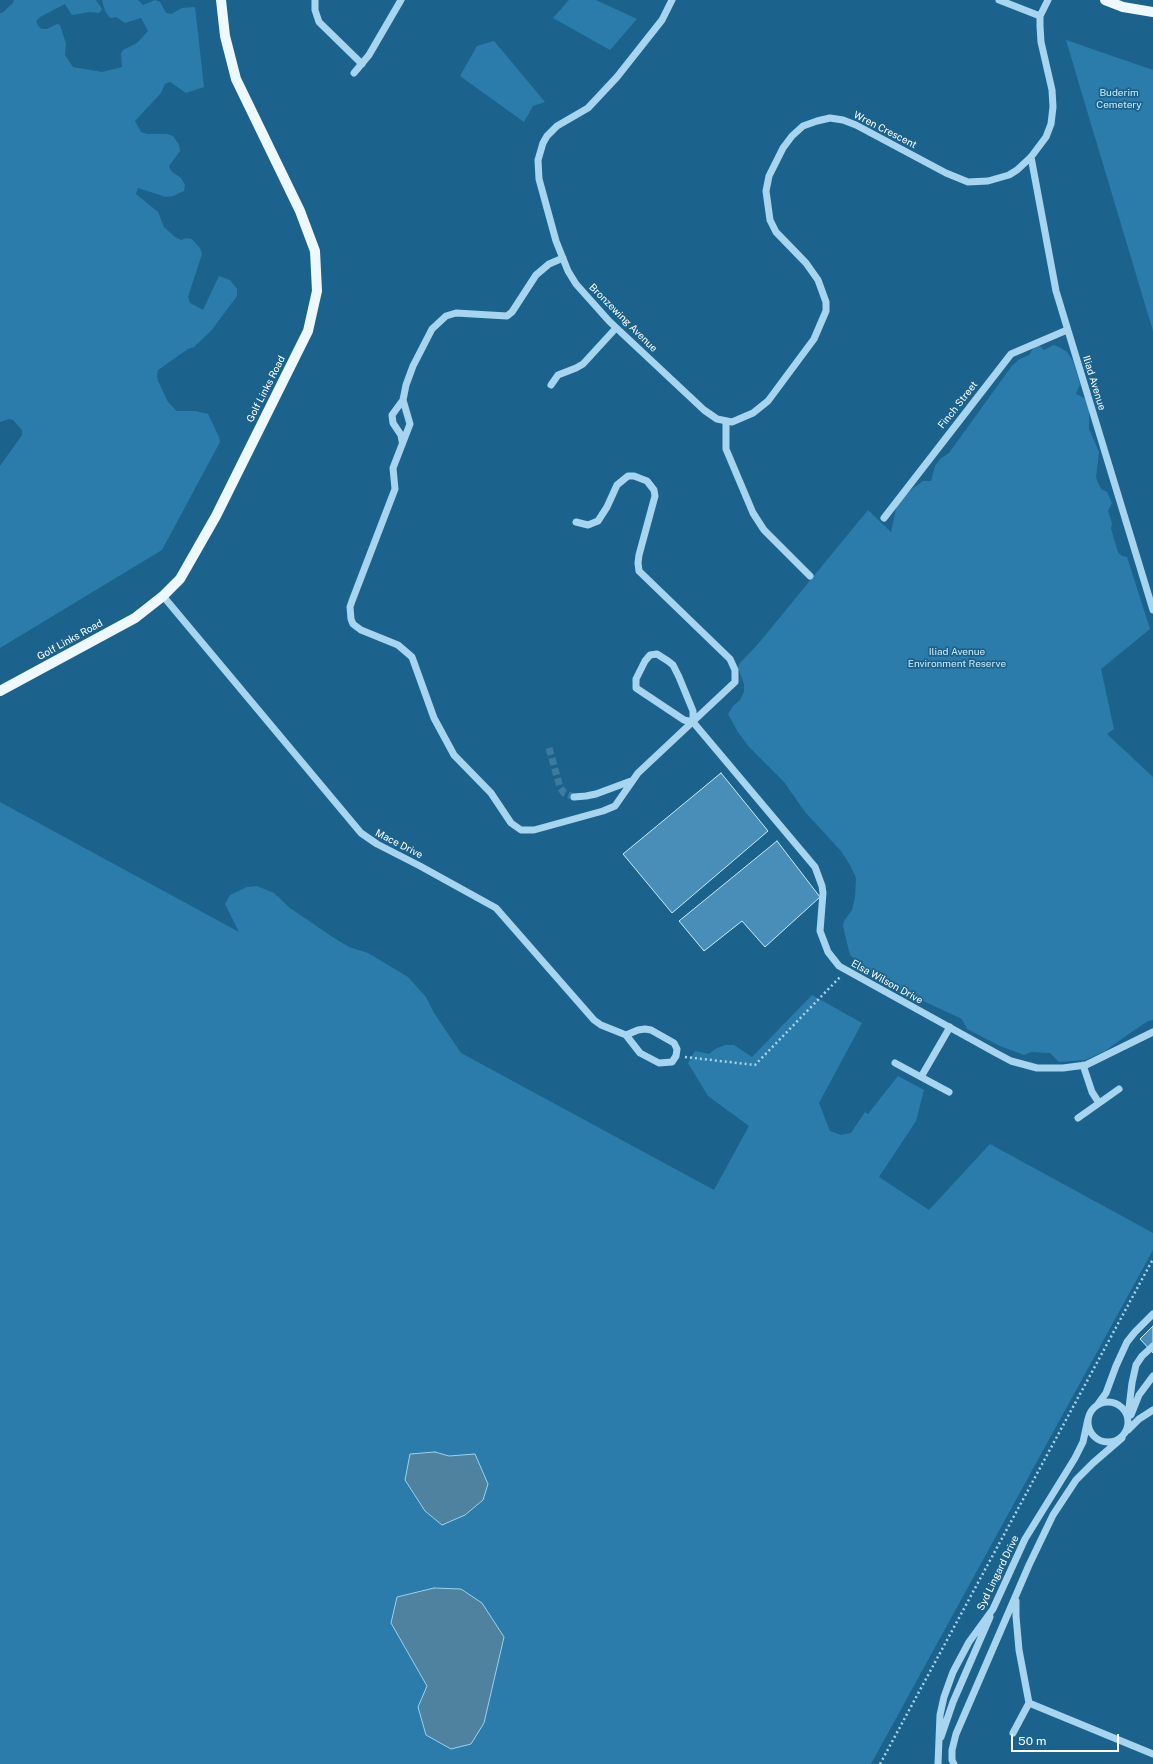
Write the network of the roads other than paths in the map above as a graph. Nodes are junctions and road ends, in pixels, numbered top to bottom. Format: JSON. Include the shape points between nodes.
{"nodes":[{"id":1,"x":221,"y":0,"type":"edge"},
{"id":2,"x":315,"y":0,"type":"edge"},
{"id":3,"x":401,"y":0,"type":"edge"},
{"id":4,"x":672,"y":0,"type":"edge"},
{"id":5,"x":999,"y":0,"type":"edge"},
{"id":6,"x":1048,"y":0,"type":"edge"},
{"id":7,"x":1105,"y":0,"type":"edge"},
{"id":8,"x":1153,"y":12,"type":"edge"},
{"id":9,"x":1040,"y":16,"type":"junction"},
{"id":10,"x":362,"y":64,"type":"junction"},
{"id":11,"x":354,"y":73,"type":"dead end"},
{"id":12,"x":1031,"y":157,"type":"junction"},
{"id":13,"x":563,"y":258,"type":"junction"},
{"id":14,"x":616,"y":328,"type":"junction"},
{"id":15,"x":1068,"y":330,"type":"junction"},
{"id":16,"x":551,"y":385,"type":"dead end"},
{"id":17,"x":403,"y":400,"type":"junction"},
{"id":18,"x":726,"y":421,"type":"junction"},
{"id":19,"x":402,"y":441,"type":"junction"},
{"id":20,"x":884,"y":518,"type":"dead end"},
{"id":21,"x":576,"y":522,"type":"dead end"},
{"id":22,"x":810,"y":576,"type":"dead end"},
{"id":23,"x":163,"y":596,"type":"junction"},
{"id":24,"x":1153,"y":610,"type":"edge"},
{"id":25,"x":0,"y":691,"type":"edge"},
{"id":26,"x":693,"y":722,"type":"junction"},
{"id":27,"x":632,"y":781,"type":"junction"},
{"id":28,"x":574,"y":797,"type":"dead end"},
{"id":29,"x":950,"y":1028,"type":"junction"},
{"id":30,"x":1153,"y":1032,"type":"edge"},
{"id":31,"x":626,"y":1035,"type":"junction"},
{"id":32,"x":895,"y":1063,"type":"dead end"},
{"id":33,"x":1083,"y":1065,"type":"junction"},
{"id":34,"x":921,"y":1077,"type":"junction"},
{"id":35,"x":1119,"y":1088,"type":"dead end"},
{"id":36,"x":949,"y":1092,"type":"dead end"},
{"id":37,"x":1099,"y":1103,"type":"junction"},
{"id":38,"x":1078,"y":1118,"type":"dead end"},
{"id":39,"x":1153,"y":1314,"type":"edge"},
{"id":40,"x":1153,"y":1346,"type":"edge"},
{"id":41,"x":1153,"y":1376,"type":"edge"},
{"id":42,"x":1095,"y":1407,"type":"junction"},
{"id":43,"x":1153,"y":1410,"type":"edge"},
{"id":44,"x":1088,"y":1419,"type":"junction"},
{"id":45,"x":1128,"y":1420,"type":"junction"},
{"id":46,"x":1124,"y":1436,"type":"junction"},
{"id":47,"x":1018,"y":1591,"type":"junction"},
{"id":48,"x":993,"y":1609,"type":"junction"},
{"id":49,"x":1029,"y":1703,"type":"junction"},
{"id":50,"x":1012,"y":1733,"type":"dead end"},
{"id":51,"x":938,"y":1744,"type":"junction"},
{"id":52,"x":1153,"y":1754,"type":"edge"},
{"id":53,"x":938,"y":1764,"type":"edge"},
{"id":54,"x":954,"y":1764,"type":"edge"}],
"edges":[{"from":1,"to":23,"type":"main road","name":"Golf Links Road","via":[[225,36],[236,79],[300,211],[315,251],[317,291],[308,331],[219,509],[180,579]]},
{"from":2,"to":10,"type":"street","via":[[319,22]]},
{"from":3,"to":10,"type":"street"},
{"from":4,"to":13,"type":"street","name":"Bronzewing Avenue","via":[[662,20],[617,78],[588,108],[552,130],[543,143],[538,160],[539,179]]},
{"from":5,"to":9,"type":"street"},
{"from":6,"to":9,"type":"street","name":"Wren Crescent"},
{"from":7,"to":8,"type":"main road","via":[[1123,7]]},
{"from":9,"to":12,"type":"street","name":"Wren Crescent","via":[[1041,42],[1052,90],[1053,107],[1046,137]]},
{"from":10,"to":11,"type":"street"},
{"from":12,"to":15,"type":"street","name":"Iliad Avenue","via":[[1054,284]]},
{"from":12,"to":18,"type":"street","name":"Wren Crescent","via":[[1009,175],[988,181],[968,182],[843,120],[816,120],[803,126],[783,148],[774,163],[766,191],[767,205],[776,232],[806,263],[818,280],[826,302],[826,311],[814,338],[768,400],[746,417],[732,422]]},
{"from":13,"to":14,"type":"street","name":"Bronzewing Avenue","via":[[576,284]]},
{"from":13,"to":17,"type":"street","via":[[540,271],[510,314],[505,317],[456,313],[442,318],[425,340],[406,385]]},
{"from":14,"to":16,"type":"street","via":[[583,364],[558,375]]},
{"from":14,"to":18,"type":"street","name":"Bronzewing Avenue","via":[[704,410],[717,419]]},
{"from":15,"to":20,"type":"street","name":"Finch Street","via":[[1011,354]]},
{"from":15,"to":24,"type":"street","name":"Iliad Avenue"},
{"from":17,"to":19,"type":"street","via":[[410,424]]},
{"from":17,"to":19,"type":"street","via":[[392,418]]},
{"from":18,"to":22,"type":"street","via":[[726,449],[753,513],[764,530]]},
{"from":19,"to":27,"type":"street","via":[[393,468],[396,485],[394,494],[352,601],[350,613],[354,624],[364,632],[398,645],[412,657],[431,710],[448,747],[463,766],[491,793],[507,818],[517,828],[534,830],[609,809],[619,801]]},
{"from":21,"to":26,"type":"street","via":[[588,525],[598,521],[608,507],[617,485],[628,476],[642,477],[654,490],[654,502],[639,555],[639,571],[726,655],[736,676],[733,686]]},
{"from":23,"to":25,"type":"main road","name":"Golf Links Road","via":[[135,618]]},
{"from":23,"to":31,"type":"street","name":"Mace Drive","via":[[361,834],[496,908],[594,1020]]},
{"from":26,"to":26,"type":"street","name":"Elsa Wilson Drive","via":[[684,720],[636,688],[636,679],[650,655],[657,654],[673,665],[693,711]]},
{"from":26,"to":27,"type":"street"},
{"from":26,"to":29,"type":"street","name":"Elsa Wilson Drive","via":[[815,867],[823,893],[820,931],[831,957],[846,971]]},
{"from":27,"to":28,"type":"street","via":[[591,795]]},
{"from":29,"to":33,"type":"street","name":"Elsa Wilson Drive","via":[[996,1053],[1025,1065],[1036,1068]]},
{"from":29,"to":34,"type":"street"},
{"from":30,"to":33,"type":"street","name":"Elsa Wilson Drive"},
{"from":31,"to":31,"type":"street","via":[[640,1053],[659,1063],[672,1062],[676,1056],[677,1049],[674,1043],[651,1030],[638,1030]]},
{"from":32,"to":34,"type":"street"},
{"from":33,"to":37,"type":"street","via":[[1092,1092]]},
{"from":34,"to":36,"type":"street"},
{"from":35,"to":37,"type":"street"},
{"from":37,"to":38,"type":"street"},
{"from":39,"to":42,"type":"street","via":[[1127,1342],[1106,1393]]},
{"from":40,"to":45,"type":"street","via":[[1136,1365]]},
{"from":41,"to":45,"type":"street","via":[[1139,1395]]},
{"from":42,"to":44,"type":"street"},
{"from":42,"to":45,"type":"street","via":[[1104,1403],[1114,1403],[1122,1408]]},
{"from":43,"to":46,"type":"street","via":[[1138,1419]]},
{"from":44,"to":46,"type":"street","via":[[1090,1432],[1100,1441],[1113,1442]]},
{"from":44,"to":48,"type":"street","name":"Syd Lingard Drive","via":[[1083,1442],[1075,1458],[1025,1539]]},
{"from":45,"to":46,"type":"street"},
{"from":46,"to":47,"type":"street","via":[[1093,1462],[1065,1495],[1039,1542]]},
{"from":47,"to":49,"type":"street","via":[[1017,1639]]},
{"from":47,"to":54,"type":"street","via":[[956,1734],[952,1750]]},
{"from":48,"to":51,"type":"street"},
{"from":48,"to":51,"type":"street","name":"Syd Lingard Drive","via":[[968,1642],[953,1672],[941,1706]]},
{"from":49,"to":50,"type":"street"},
{"from":49,"to":52,"type":"street"},
{"from":51,"to":53,"type":"street","name":"Syd Lingard Drive"}]}
